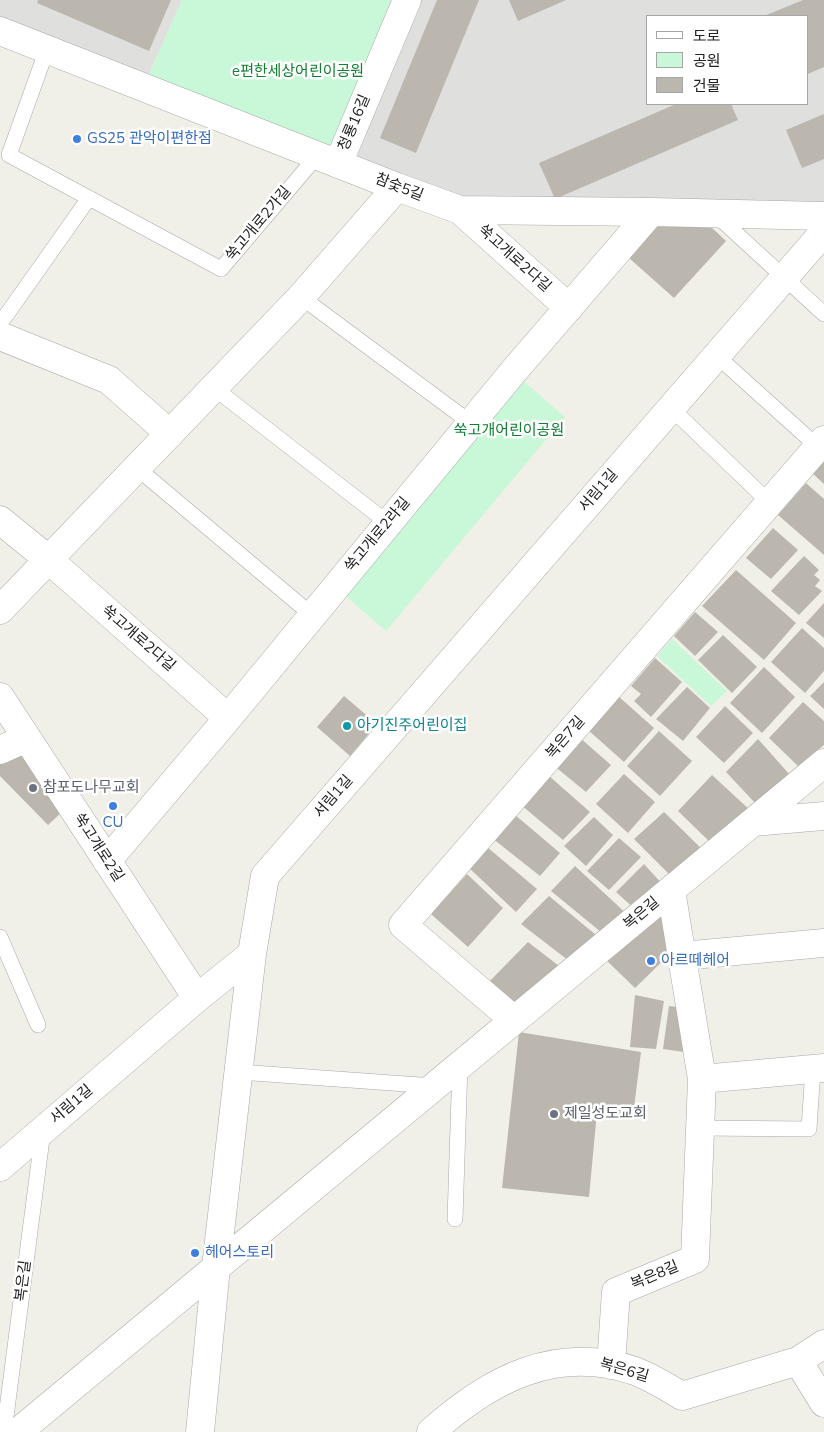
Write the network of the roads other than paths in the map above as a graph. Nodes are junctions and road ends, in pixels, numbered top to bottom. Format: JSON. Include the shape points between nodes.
{"nodes":[{"id":1,"x":407,"y":0,"type":"edge"},
{"id":2,"x":0,"y":31,"type":"edge"},
{"id":3,"x":47,"y":49,"type":"junction"},
{"id":4,"x":327,"y":160,"type":"junction"},
{"id":5,"x":397,"y":188,"type":"junction"},
{"id":6,"x":89,"y":198,"type":"junction"},
{"id":7,"x":460,"y":210,"type":"junction"},
{"id":8,"x":651,"y":212,"type":"junction"},
{"id":9,"x":715,"y":214,"type":"junction"},
{"id":10,"x":824,"y":216,"type":"edge"},
{"id":11,"x":824,"y":232,"type":"edge"},
{"id":12,"x":785,"y":278,"type":"junction"},
{"id":13,"x":302,"y":297,"type":"junction"},
{"id":14,"x":568,"y":308,"type":"junction"},
{"id":15,"x":824,"y":314,"type":"edge"},
{"id":16,"x":0,"y":324,"type":"edge"},
{"id":17,"x":0,"y":336,"type":"edge"},
{"id":18,"x":717,"y":356,"type":"junction"},
{"id":19,"x":214,"y":388,"type":"junction"},
{"id":20,"x":671,"y":408,"type":"junction"},
{"id":21,"x":471,"y":423,"type":"junction"},
{"id":22,"x":170,"y":434,"type":"junction"},
{"id":23,"x":821,"y":444,"type":"edge"},
{"id":24,"x":136,"y":468,"type":"junction"},
{"id":25,"x":770,"y":503,"type":"junction"},
{"id":26,"x":0,"y":520,"type":"edge"},
{"id":27,"x":388,"y":523,"type":"junction"},
{"id":28,"x":48,"y":560,"type":"junction"},
{"id":29,"x":0,"y":610,"type":"edge"},
{"id":30,"x":312,"y":616,"type":"junction"},
{"id":31,"x":0,"y":697,"type":"edge"},
{"id":32,"x":228,"y":718,"type":"junction"},
{"id":33,"x":27,"y":738,"type":"junction"},
{"id":34,"x":0,"y":750,"type":"edge"},
{"id":35,"x":824,"y":763,"type":"edge"},
{"id":36,"x":824,"y":816,"type":"edge"},
{"id":37,"x":753,"y":822,"type":"junction"},
{"id":38,"x":107,"y":861,"type":"junction"},
{"id":39,"x":671,"y":890,"type":"junction"},
{"id":40,"x":0,"y":937,"type":"edge"},
{"id":41,"x":824,"y":943,"type":"edge"},
{"id":42,"x":252,"y":954,"type":"junction"},
{"id":43,"x":682,"y":956,"type":"junction"},
{"id":44,"x":197,"y":998,"type":"junction"},
{"id":45,"x":514,"y":1020,"type":"junction"},
{"id":46,"x":38,"y":1024,"type":"dead end"},
{"id":47,"x":460,"y":1065,"type":"junction"},
{"id":48,"x":818,"y":1069,"type":"edge"},
{"id":49,"x":239,"y":1072,"type":"junction"},
{"id":50,"x":702,"y":1079,"type":"junction"},
{"id":51,"x":434,"y":1086,"type":"junction"},
{"id":52,"x":700,"y":1128,"type":"junction"},
{"id":53,"x":44,"y":1130,"type":"junction"},
{"id":54,"x":0,"y":1167,"type":"edge"},
{"id":55,"x":455,"y":1219,"type":"dead end"},
{"id":56,"x":216,"y":1267,"type":"junction"},
{"id":57,"x":824,"y":1344,"type":"edge"},
{"id":58,"x":798,"y":1361,"type":"junction"},
{"id":59,"x":611,"y":1365,"type":"junction"},
{"id":60,"x":824,"y":1403,"type":"edge"},
{"id":61,"x":4,"y":1432,"type":"edge"},
{"id":62,"x":18,"y":1432,"type":"edge"},
{"id":63,"x":200,"y":1432,"type":"edge"},
{"id":64,"x":431,"y":1432,"type":"edge"}],
"edges":[{"from":1,"to":4,"type":"street","name":"청룡16길"},
{"from":2,"to":3,"type":"street","name":"참숯5길"},
{"from":3,"to":4,"type":"street","name":"참숯5길"},
{"from":3,"to":6,"type":"lane","name":"쑥고개로2가길","via":[[9,155]]},
{"from":4,"to":5,"type":"street","name":"참숯5길"},
{"from":4,"to":6,"type":"lane","name":"쑥고개로2가길","via":[[221,269]]},
{"from":5,"to":7,"type":"street","name":"참숯5길"},
{"from":5,"to":13,"type":"street"},
{"from":6,"to":16,"type":"lane"},
{"from":7,"to":8,"type":"street","name":"참숯5길"},
{"from":7,"to":14,"type":"street","name":"쑥고개로2다길"},
{"from":8,"to":9,"type":"street","name":"참숯5길"},
{"from":8,"to":14,"type":"street","name":"쑥고개로2라길"},
{"from":9,"to":10,"type":"street","name":"참숯5길"},
{"from":9,"to":12,"type":"lane"},
{"from":11,"to":12,"type":"street","name":"서림1길"},
{"from":12,"to":15,"type":"lane"},
{"from":12,"to":18,"type":"street","name":"서림1길"},
{"from":13,"to":19,"type":"street"},
{"from":13,"to":21,"type":"lane"},
{"from":14,"to":21,"type":"street","name":"쑥고개로2라길"},
{"from":17,"to":22,"type":"street","via":[[109,380]]},
{"from":18,"to":20,"type":"street","name":"서림1길"},
{"from":18,"to":23,"type":"lane"},
{"from":19,"to":22,"type":"street"},
{"from":19,"to":27,"type":"lane"},
{"from":20,"to":25,"type":"lane"},
{"from":20,"to":42,"type":"street","name":"서림1길","via":[[265,876]]},
{"from":21,"to":27,"type":"street","name":"쑥고개로2라길"},
{"from":22,"to":24,"type":"street"},
{"from":23,"to":25,"type":"street","name":"복은7길"},
{"from":24,"to":28,"type":"street"},
{"from":24,"to":30,"type":"lane"},
{"from":25,"to":45,"type":"street","name":"복은7길","via":[[403,925]]},
{"from":26,"to":28,"type":"street","name":"쑥고개로2다길"},
{"from":27,"to":30,"type":"street","name":"쑥고개로2라길"},
{"from":28,"to":29,"type":"street"},
{"from":28,"to":32,"type":"street","name":"쑥고개로2다길"},
{"from":30,"to":32,"type":"street","name":"쑥고개로2라길"},
{"from":31,"to":33,"type":"street","name":"쑥고개로2길"},
{"from":32,"to":38,"type":"street","name":"쑥고개로2라길"},
{"from":33,"to":34,"type":"street"},
{"from":33,"to":38,"type":"street","name":"쑥고개로2길"},
{"from":35,"to":37,"type":"street","name":"복은길"},
{"from":36,"to":37,"type":"street"},
{"from":37,"to":39,"type":"street","name":"복은길"},
{"from":38,"to":44,"type":"street","name":"쑥고개로2길"},
{"from":39,"to":43,"type":"street","name":"복은8길"},
{"from":39,"to":45,"type":"street","name":"복은길"},
{"from":40,"to":46,"type":"lane"},
{"from":41,"to":43,"type":"street"},
{"from":42,"to":44,"type":"street","name":"서림1길"},
{"from":42,"to":49,"type":"street"},
{"from":43,"to":50,"type":"street","name":"복은8길"},
{"from":44,"to":53,"type":"street","name":"서림1길"},
{"from":45,"to":47,"type":"street","name":"복은길"},
{"from":47,"to":51,"type":"street","name":"복은길"},
{"from":47,"to":55,"type":"lane"},
{"from":48,"to":50,"type":"street"},
{"from":48,"to":52,"type":"lane","via":[[809,1129]]},
{"from":49,"to":51,"type":"lane"},
{"from":49,"to":56,"type":"street"},
{"from":50,"to":52,"type":"street","name":"복은8길"},
{"from":51,"to":56,"type":"street","name":"복은길"},
{"from":52,"to":59,"type":"street","name":"복은8길","via":[[695,1259],[616,1292]]},
{"from":53,"to":54,"type":"street","name":"서림1길"},
{"from":53,"to":61,"type":"lane","name":"복은길"},
{"from":56,"to":62,"type":"street","name":"복은길"},
{"from":56,"to":63,"type":"street"},
{"from":57,"to":58,"type":"street","name":"복은6길"},
{"from":58,"to":59,"type":"street","name":"복은6길","via":[[682,1396],[658,1382]]},
{"from":58,"to":60,"type":"street"},
{"from":59,"to":64,"type":"street","name":"복은6길","via":[[582,1361],[552,1364],[523,1372],[488,1388]]}]}
